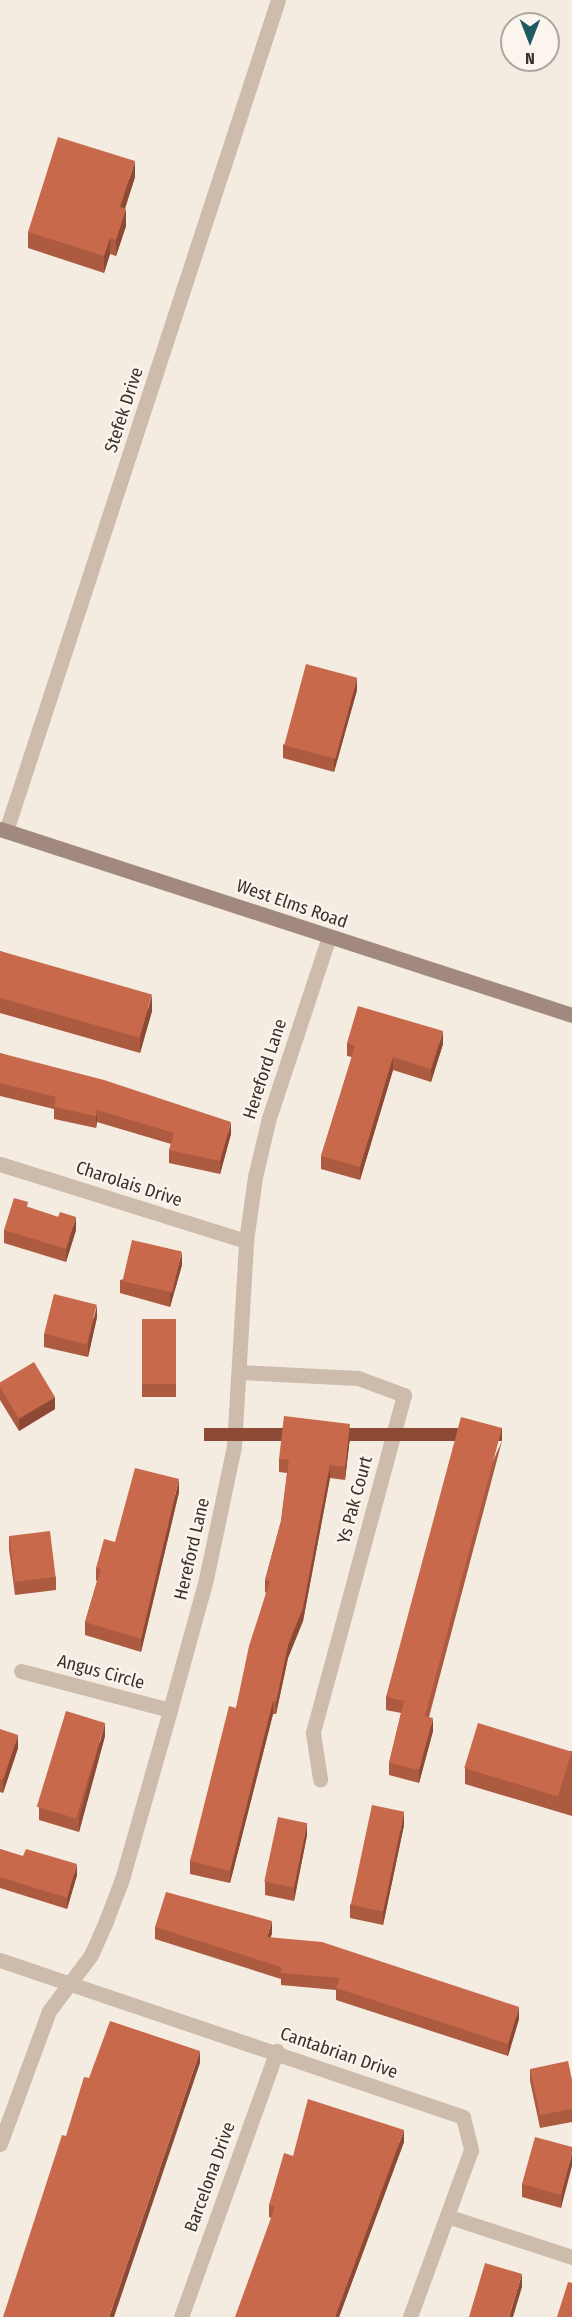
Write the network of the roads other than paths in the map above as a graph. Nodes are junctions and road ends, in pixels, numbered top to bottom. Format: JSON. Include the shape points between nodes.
{"nodes":[{"id":1,"x":278,"y":0,"type":"edge"},
{"id":2,"x":3,"y":830,"type":"edge"},
{"id":3,"x":329,"y":937,"type":"junction"},
{"id":4,"x":572,"y":1015,"type":"edge"},
{"id":5,"x":0,"y":1164,"type":"edge"},
{"id":6,"x":246,"y":1242,"type":"junction"},
{"id":7,"x":239,"y":1372,"type":"junction"},
{"id":8,"x":21,"y":1671,"type":"dead end"},
{"id":9,"x":170,"y":1710,"type":"junction"},
{"id":10,"x":320,"y":1779,"type":"dead end"},
{"id":11,"x":0,"y":1960,"type":"edge"},
{"id":12,"x":68,"y":1983,"type":"junction"},
{"id":13,"x":277,"y":2051,"type":"junction"},
{"id":14,"x":0,"y":2144,"type":"edge"},
{"id":15,"x":447,"y":2216,"type":"junction"},
{"id":16,"x":572,"y":2257,"type":"edge"},
{"id":17,"x":181,"y":2317,"type":"edge"},
{"id":18,"x":410,"y":2317,"type":"edge"}],
"edges":[{"from":1,"to":2,"type":"street","name":"Stefek Drive"},
{"from":2,"to":3,"type":"main road","name":"West Elms Road"},
{"from":3,"to":4,"type":"main road","name":"West Elms Road"},
{"from":3,"to":6,"type":"street","name":"Hereford Lane","via":[[268,1118]]},
{"from":5,"to":6,"type":"street","name":"Charolais Drive"},
{"from":6,"to":7,"type":"street","name":"Hereford Lane"},
{"from":7,"to":9,"type":"street","name":"Hereford Lane","via":[[234,1446],[226,1486]]},
{"from":7,"to":10,"type":"street","name":"Ys Pak Court","via":[[357,1378],[404,1395],[312,1733]]},
{"from":8,"to":9,"type":"street","name":"Angus Circle"},
{"from":9,"to":12,"type":"street","name":"Hereford Lane","via":[[122,1880],[91,1955]]},
{"from":11,"to":12,"type":"street","name":"Cantabrian Drive"},
{"from":12,"to":13,"type":"street","name":"Cantabrian Drive"},
{"from":12,"to":14,"type":"street","name":"Hereford Lane","via":[[49,2011],[34,2045]]},
{"from":13,"to":15,"type":"street","name":"Cantabrian Drive","via":[[463,2117],[471,2150]]},
{"from":13,"to":17,"type":"street","name":"Barcelona Drive"},
{"from":15,"to":16,"type":"street"},
{"from":15,"to":18,"type":"street","name":"Cantabrian Drive"}]}
